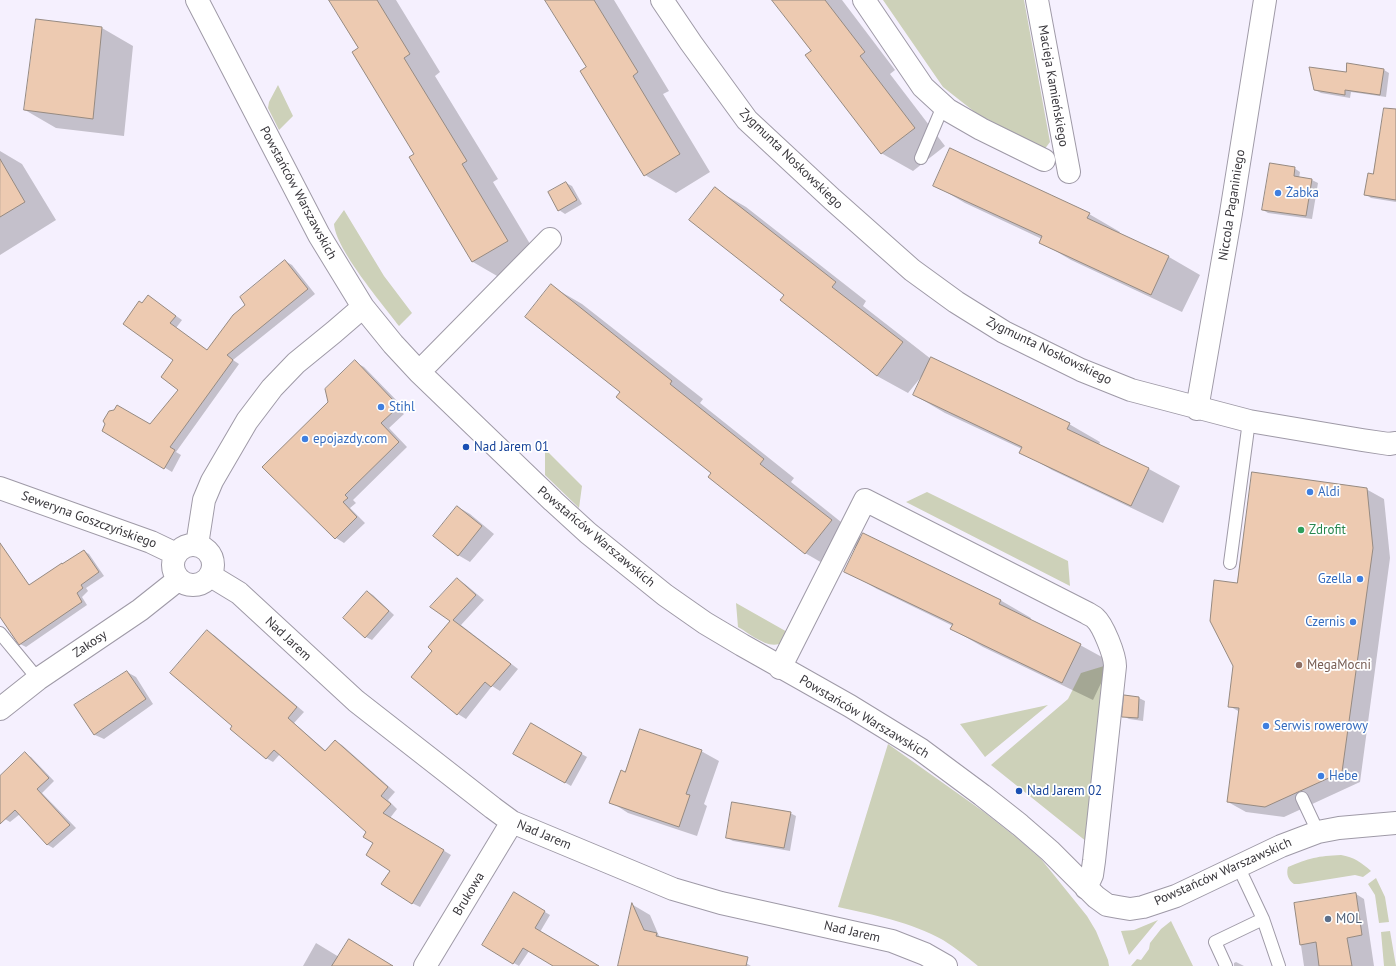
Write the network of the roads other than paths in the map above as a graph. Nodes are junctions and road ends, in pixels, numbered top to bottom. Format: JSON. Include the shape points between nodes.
{"nodes":[{"id":1,"x":197,"y":0,"type":"edge"},
{"id":2,"x":662,"y":0,"type":"edge"},
{"id":3,"x":864,"y":0,"type":"edge"},
{"id":4,"x":1037,"y":0,"type":"edge"},
{"id":5,"x":1265,"y":0,"type":"edge"},
{"id":6,"x":943,"y":106,"type":"junction"},
{"id":7,"x":921,"y":158,"type":"dead end"},
{"id":8,"x":1044,"y":160,"type":"dead end"},
{"id":9,"x":1068,"y":172,"type":"dead end"},
{"id":10,"x":550,"y":239,"type":"dead end"},
{"id":11,"x":363,"y":307,"type":"junction"},
{"id":12,"x":419,"y":372,"type":"junction"},
{"id":13,"x":1197,"y":409,"type":"junction"},
{"id":14,"x":1249,"y":422,"type":"junction"},
{"id":15,"x":1396,"y":443,"type":"edge"},
{"id":16,"x":0,"y":488,"type":"edge"},
{"id":17,"x":197,"y":545,"type":"junction"},
{"id":18,"x":176,"y":554,"type":"junction"},
{"id":19,"x":1230,"y":563,"type":"dead end"},
{"id":20,"x":211,"y":576,"type":"junction"},
{"id":21,"x":179,"y":579,"type":"junction"},
{"id":22,"x":0,"y":633,"type":"edge"},
{"id":23,"x":780,"y":668,"type":"junction"},
{"id":24,"x":38,"y":679,"type":"junction"},
{"id":25,"x":0,"y":709,"type":"edge"},
{"id":26,"x":1302,"y":798,"type":"dead end"},
{"id":27,"x":512,"y":822,"type":"junction"},
{"id":28,"x":1396,"y":823,"type":"edge"},
{"id":29,"x":1318,"y":832,"type":"junction"},
{"id":30,"x":1238,"y":866,"type":"junction"},
{"id":31,"x":1086,"y":888,"type":"junction"},
{"id":32,"x":1263,"y":919,"type":"junction"},
{"id":33,"x":425,"y":966,"type":"edge"},
{"id":34,"x":946,"y":966,"type":"edge"},
{"id":35,"x":1226,"y":966,"type":"edge"},
{"id":36,"x":1279,"y":966,"type":"edge"}],
"edges":[{"from":1,"to":11,"type":"street","name":"Powstańców Warszawskich","via":[[319,236]]},
{"from":2,"to":13,"type":"street","name":"Zygmunta Noskowskiego","via":[[747,120],[912,270],[1004,332],[1081,370],[1131,390]]},
{"from":3,"to":6,"type":"street","name":"Macieja Kamieńskiego","via":[[923,87]]},
{"from":4,"to":9,"type":"street","name":"Macieja Kamieńskiego"},
{"from":5,"to":13,"type":"street","name":"Niccola Paganiniego","via":[[1233,205]]},
{"from":6,"to":7,"type":"lane"},
{"from":6,"to":8,"type":"street","name":"Macieja Kamieńskiego","via":[[981,130]]},
{"from":10,"to":12,"type":"street"},
{"from":11,"to":12,"type":"street","name":"Powstańców Warszawskich"},
{"from":11,"to":17,"type":"street","via":[[296,363],[272,388],[247,421],[212,481],[204,500]]},
{"from":12,"to":23,"type":"street","name":"Powstańców Warszawskich","via":[[553,501],[628,566],[705,622]]},
{"from":13,"to":14,"type":"street","name":"Zygmunta Noskowskiego"},
{"from":14,"to":15,"type":"street","name":"Zygmunta Noskowskiego"},
{"from":14,"to":19,"type":"lane"},
{"from":16,"to":18,"type":"street","name":"Seweryna Goszczyńskiego","via":[[151,542]]},
{"from":17,"to":18,"type":"street","via":[[189,545]]},
{"from":17,"to":20,"type":"street","via":[[211,555],[214,569]]},
{"from":18,"to":21,"type":"street","via":[[173,568]]},
{"from":20,"to":21,"type":"street","via":[[197,585],[184,584]]},
{"from":20,"to":27,"type":"street","name":"Nad Jarem","via":[[239,593],[356,701]]},
{"from":21,"to":24,"type":"street","name":"Zakosy","via":[[140,610]]},
{"from":22,"to":24,"type":"lane"},
{"from":23,"to":31,"type":"street","name":"Powstańców Warszawskich","via":[[850,706],[920,749],[1020,825]]},
{"from":23,"to":31,"type":"street","via":[[864,500],[1096,619],[1111,646],[1115,666],[1094,861],[1092,875]]},
{"from":24,"to":25,"type":"street","name":"Zakosy"},
{"from":26,"to":29,"type":"lane"},
{"from":27,"to":33,"type":"street","name":"Brukowa"},
{"from":27,"to":34,"type":"street","name":"Nad Jarem","via":[[673,889],[721,903],[892,941],[925,954]]},
{"from":28,"to":29,"type":"street","name":"Powstańców Warszawskich"},
{"from":29,"to":30,"type":"street","name":"Powstańców Warszawskich"},
{"from":30,"to":31,"type":"street","name":"Powstańców Warszawskich","via":[[1176,896],[1130,909],[1107,905]]},
{"from":30,"to":32,"type":"lane"},
{"from":32,"to":35,"type":"lane","via":[[1215,942]]},
{"from":32,"to":36,"type":"lane"}]}
